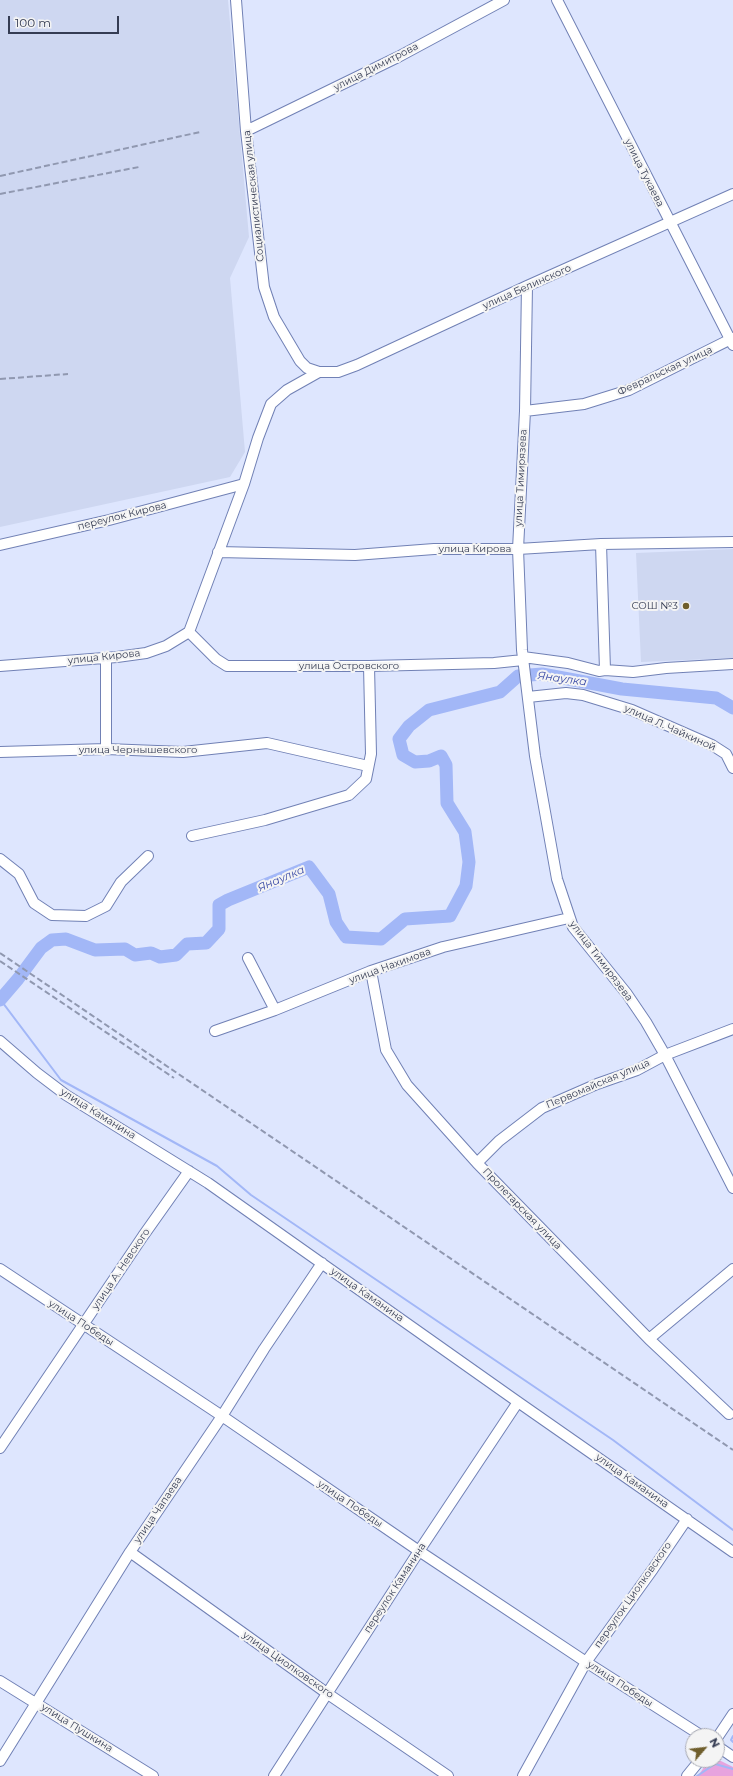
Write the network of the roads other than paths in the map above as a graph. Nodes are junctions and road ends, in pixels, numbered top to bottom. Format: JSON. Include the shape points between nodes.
{"nodes":[{"id":1,"x":236,"y":0,"type":"edge"},
{"id":2,"x":504,"y":0,"type":"edge"},
{"id":3,"x":557,"y":0,"type":"edge"},
{"id":4,"x":246,"y":131,"type":"junction"},
{"id":5,"x":733,"y":194,"type":"edge"},
{"id":6,"x":670,"y":223,"type":"junction"},
{"id":7,"x":527,"y":286,"type":"junction"},
{"id":8,"x":732,"y":341,"type":"edge"},
{"id":9,"x":319,"y":372,"type":"junction"},
{"id":10,"x":525,"y":411,"type":"junction"},
{"id":11,"x":244,"y":484,"type":"junction"},
{"id":12,"x":733,"y":542,"type":"edge"},
{"id":13,"x":601,"y":544,"type":"junction"},
{"id":14,"x":0,"y":545,"type":"edge"},
{"id":15,"x":518,"y":549,"type":"junction"},
{"id":16,"x":218,"y":552,"type":"junction"},
{"id":17,"x":189,"y":632,"type":"junction"},
{"id":18,"x":106,"y":658,"type":"junction"},
{"id":19,"x":523,"y":662,"type":"junction"},
{"id":20,"x":733,"y":664,"type":"edge"},
{"id":21,"x":0,"y":666,"type":"edge"},
{"id":22,"x":369,"y":666,"type":"junction"},
{"id":23,"x":605,"y":670,"type":"junction"},
{"id":24,"x":528,"y":693,"type":"junction"},
{"id":25,"x":106,"y":749,"type":"junction"},
{"id":26,"x":0,"y":752,"type":"edge"},
{"id":27,"x":368,"y":766,"type":"junction"},
{"id":28,"x":733,"y":768,"type":"edge"},
{"id":29,"x":192,"y":836,"type":"dead end"},
{"id":30,"x":148,"y":856,"type":"dead end"},
{"id":31,"x":0,"y":859,"type":"edge"},
{"id":32,"x":569,"y":918,"type":"junction"},
{"id":33,"x":248,"y":958,"type":"dead end"},
{"id":34,"x":371,"y":971,"type":"junction"},
{"id":35,"x":275,"y":1010,"type":"junction"},
{"id":36,"x":733,"y":1029,"type":"edge"},
{"id":37,"x":216,"y":1031,"type":"dead end"},
{"id":38,"x":0,"y":1041,"type":"edge"},
{"id":39,"x":664,"y":1055,"type":"junction"},
{"id":40,"x":477,"y":1163,"type":"junction"},
{"id":41,"x":189,"y":1171,"type":"junction"},
{"id":42,"x":733,"y":1188,"type":"edge"},
{"id":43,"x":322,"y":1263,"type":"junction"},
{"id":44,"x":733,"y":1269,"type":"edge"},
{"id":45,"x":0,"y":1270,"type":"edge"},
{"id":46,"x":83,"y":1324,"type":"junction"},
{"id":47,"x":648,"y":1339,"type":"junction"},
{"id":48,"x":518,"y":1402,"type":"junction"},
{"id":49,"x":729,"y":1414,"type":"dead end"},
{"id":50,"x":222,"y":1416,"type":"junction"},
{"id":51,"x":0,"y":1448,"type":"edge"},
{"id":52,"x":686,"y":1519,"type":"junction"},
{"id":53,"x":419,"y":1551,"type":"junction"},
{"id":54,"x":130,"y":1552,"type":"junction"},
{"id":55,"x":733,"y":1552,"type":"edge"},
{"id":56,"x":586,"y":1662,"type":"junction"},
{"id":57,"x":0,"y":1681,"type":"edge"},
{"id":58,"x":328,"y":1694,"type":"junction"},
{"id":59,"x":36,"y":1703,"type":"junction"},
{"id":60,"x":733,"y":1714,"type":"edge"},
{"id":61,"x":689,"y":1728,"type":"edge"},
{"id":62,"x":724,"y":1728,"type":"edge"},
{"id":63,"x":0,"y":1760,"type":"edge"},
{"id":64,"x":694,"y":1768,"type":"edge"},
{"id":65,"x":153,"y":1776,"type":"edge"},
{"id":66,"x":274,"y":1776,"type":"edge"},
{"id":67,"x":448,"y":1776,"type":"edge"},
{"id":68,"x":523,"y":1776,"type":"edge"},
{"id":69,"x":687,"y":1776,"type":"edge"}],
"edges":[{"from":1,"to":4,"type":"street","name":"Социалистическая улица"},
{"from":2,"to":4,"type":"street","name":"улица Димитрова","via":[[398,57]]},
{"from":3,"to":6,"type":"street","name":"улица Тукаева"},
{"from":4,"to":9,"type":"street","name":"Социалистическая улица","via":[[264,287],[274,317],[300,361],[307,368]]},
{"from":5,"to":6,"type":"street","name":"улица Белинского"},
{"from":6,"to":7,"type":"street","name":"улица Белинского"},
{"from":6,"to":8,"type":"street","name":"улица Тукаева"},
{"from":7,"to":9,"type":"street","name":"улица Белинского","via":[[357,365],[338,372]]},
{"from":7,"to":10,"type":"street","name":"улица Тимирязева"},
{"from":8,"to":10,"type":"street","name":"Февральская улица","via":[[629,390],[584,404]]},
{"from":9,"to":11,"type":"street","via":[[287,390],[271,404]]},
{"from":10,"to":15,"type":"street","name":"улица Тимирязева"},
{"from":11,"to":14,"type":"street","name":"переулок Кирова","via":[[109,520]]},
{"from":11,"to":16,"type":"street"},
{"from":12,"to":13,"type":"street","name":"улица Кирова"},
{"from":13,"to":15,"type":"street","name":"улица Кирова"},
{"from":13,"to":23,"type":"street"},
{"from":15,"to":16,"type":"street","name":"улица Кирова","via":[[434,549],[355,555]]},
{"from":15,"to":19,"type":"street","name":"улица Тимирязева"},
{"from":16,"to":17,"type":"street"},
{"from":17,"to":18,"type":"street","name":"улица Кирова","via":[[166,646],[146,653]]},
{"from":17,"to":22,"type":"street","name":"улица Островского","via":[[205,650],[227,666]]},
{"from":18,"to":21,"type":"street","name":"улица Кирова"},
{"from":18,"to":25,"type":"street"},
{"from":19,"to":22,"type":"street","name":"улица Островского"},
{"from":19,"to":23,"type":"street","name":"улица Островского","via":[[568,663],[599,671]]},
{"from":19,"to":24,"type":"street","name":"улица Тимирязева"},
{"from":20,"to":23,"type":"street","name":"улица Островского","via":[[633,672]]},
{"from":22,"to":27,"type":"street","via":[[371,754]]},
{"from":24,"to":28,"type":"street","name":"улица Л. Чайкиной","via":[[566,693],[632,710],[712,745],[726,754]]},
{"from":24,"to":32,"type":"street","name":"улица Тимирязева","via":[[540,787],[557,879]]},
{"from":25,"to":26,"type":"street","name":"улица Чернышевского"},
{"from":25,"to":27,"type":"street","name":"улица Чернышевского","via":[[183,752],[267,743]]},
{"from":27,"to":29,"type":"street","via":[[366,778],[348,795],[265,820]]},
{"from":30,"to":31,"type":"street","via":[[121,882],[106,906],[86,916],[52,915],[34,903],[19,874]]},
{"from":32,"to":34,"type":"street","name":"улица Нахимова","via":[[443,947]]},
{"from":32,"to":39,"type":"street","name":"улица Тимирязева","via":[[573,927],[627,994]]},
{"from":33,"to":35,"type":"street"},
{"from":34,"to":35,"type":"street","name":"улица Нахимова"},
{"from":34,"to":40,"type":"street","name":"Пролетарская улица","via":[[386,1050],[407,1085]]},
{"from":35,"to":37,"type":"street","name":"улица Нахимова"},
{"from":36,"to":39,"type":"street","name":"Первомайская улица"},
{"from":38,"to":41,"type":"street","name":"улица Каманина","via":[[66,1095]]},
{"from":39,"to":40,"type":"street","name":"Первомайская улица","via":[[637,1070],[542,1108],[499,1141]]},
{"from":39,"to":42,"type":"street","name":"улица Тимирязева"},
{"from":40,"to":47,"type":"street","name":"Пролетарская улица"},
{"from":41,"to":43,"type":"street","name":"улица Каманина"},
{"from":41,"to":46,"type":"street","name":"улица А. Невского"},
{"from":43,"to":48,"type":"street","name":"улица Каманина"},
{"from":43,"to":50,"type":"street","name":"улица Чапаева"},
{"from":44,"to":47,"type":"street"},
{"from":45,"to":46,"type":"street","name":"улица Победы"},
{"from":46,"to":50,"type":"street","name":"улица Победы"},
{"from":46,"to":51,"type":"street","name":"улица А. Невского"},
{"from":47,"to":49,"type":"street","name":"Пролетарская улица"},
{"from":48,"to":52,"type":"street","name":"улица Каманина"},
{"from":48,"to":53,"type":"street","name":"переулок Каманина"},
{"from":50,"to":53,"type":"street","name":"улица Победы"},
{"from":50,"to":54,"type":"street","name":"улица Чапаева"},
{"from":52,"to":55,"type":"street","name":"улица Каманина"},
{"from":52,"to":56,"type":"street","name":"переулок Циолковского"},
{"from":53,"to":56,"type":"street","name":"улица Победы"},
{"from":53,"to":58,"type":"street","name":"переулок Каманина"},
{"from":54,"to":58,"type":"street","name":"улица Циолковского"},
{"from":54,"to":59,"type":"street","name":"улица Чапаева"},
{"from":56,"to":61,"type":"street","name":"улица Победы"},
{"from":56,"to":68,"type":"street","name":"переулок Циолковского"},
{"from":57,"to":59,"type":"street","name":"улица Пушкина"},
{"from":58,"to":66,"type":"street","name":"переулок Каманина"},
{"from":58,"to":67,"type":"street","name":"улица Циолковского"},
{"from":59,"to":63,"type":"street","name":"улица Чапаева"},
{"from":59,"to":65,"type":"street","name":"улица Пушкина"},
{"from":60,"to":62,"type":"street"},
{"from":64,"to":69,"type":"street"}]}
